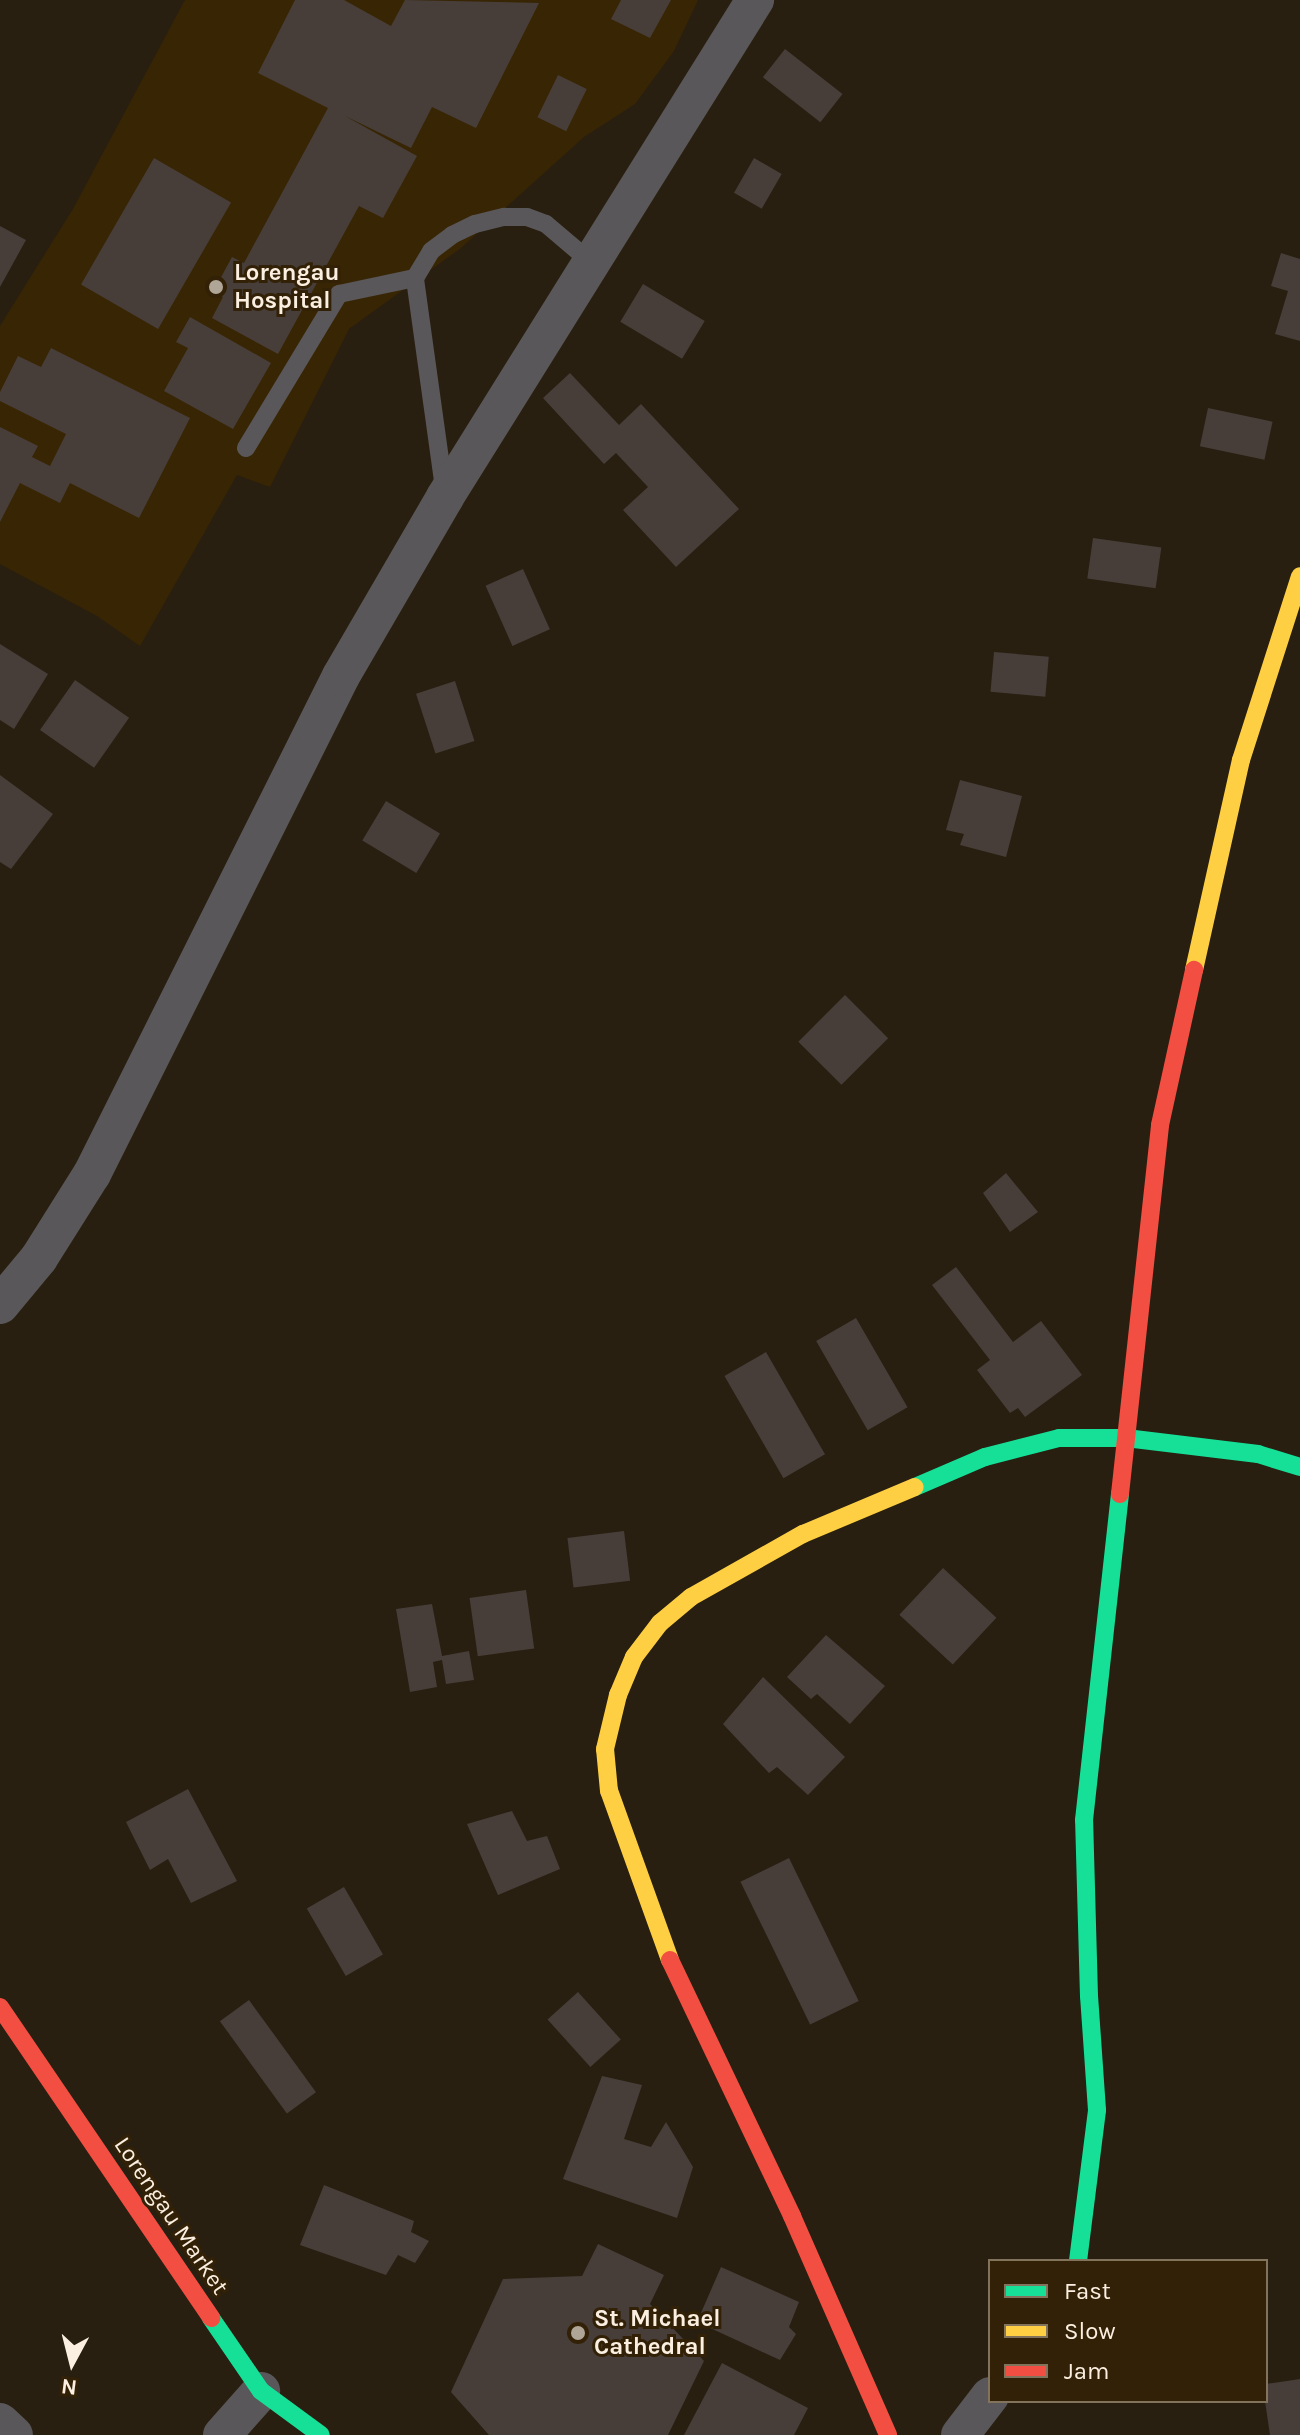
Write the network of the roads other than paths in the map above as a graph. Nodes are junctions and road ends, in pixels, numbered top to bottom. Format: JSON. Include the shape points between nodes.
{"nodes":[{"id":1,"x":755,"y":0,"type":"edge"},
{"id":2,"x":592,"y":263,"type":"junction"},
{"id":3,"x":415,"y":278,"type":"junction"},
{"id":4,"x":246,"y":448,"type":"dead end"},
{"id":5,"x":445,"y":497,"type":"junction"},
{"id":6,"x":1300,"y":576,"type":"edge"},
{"id":7,"x":0,"y":1305,"type":"edge"},
{"id":8,"x":1126,"y":1438,"type":"junction"},
{"id":9,"x":1300,"y":1467,"type":"edge"},
{"id":10,"x":0,"y":2007,"type":"edge"},
{"id":11,"x":1078,"y":2259,"type":"edge"},
{"id":12,"x":261,"y":2391,"type":"junction"},
{"id":13,"x":988,"y":2399,"type":"edge"},
{"id":14,"x":0,"y":2422,"type":"edge"},
{"id":15,"x":14,"y":2435,"type":"edge"},
{"id":16,"x":222,"y":2435,"type":"edge"},
{"id":17,"x":321,"y":2435,"type":"edge"},
{"id":18,"x":888,"y":2435,"type":"edge"},
{"id":19,"x":960,"y":2435,"type":"edge"}],
"edges":[{"from":1,"to":2,"type":"street"},
{"from":2,"to":3,"type":"lane","via":[[546,224],[504,217],[452,235],[431,251]]},
{"from":2,"to":5,"type":"street"},
{"from":3,"to":4,"type":"lane","via":[[339,294]]},
{"from":3,"to":5,"type":"lane"},
{"from":5,"to":7,"type":"street","via":[[341,676],[92,1174],[39,1258]]},
{"from":6,"to":8,"type":"street","via":[[1241,760],[1160,1125]]},
{"from":8,"to":9,"type":"street","via":[[1258,1454]]},
{"from":8,"to":11,"type":"street","via":[[1084,1820],[1097,2110]]},
{"from":8,"to":18,"type":"street","via":[[1059,1438],[985,1457],[803,1534],[691,1597],[660,1623],[634,1657],[605,1749],[609,1791],[668,1956],[792,2216]]},
{"from":10,"to":12,"type":"street","name":"Lorengau Market"},
{"from":12,"to":16,"type":"street"},
{"from":12,"to":17,"type":"street","name":"Lorengau Market"},
{"from":13,"to":19,"type":"street"},
{"from":14,"to":15,"type":"street"}]}
